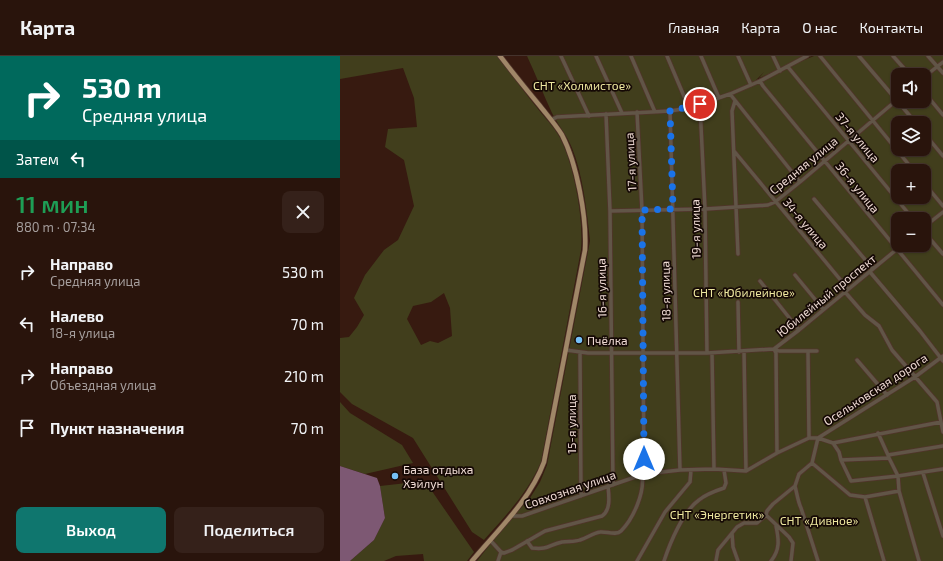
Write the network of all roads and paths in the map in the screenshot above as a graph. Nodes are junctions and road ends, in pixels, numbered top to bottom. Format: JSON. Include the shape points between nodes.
{"nodes":[{"id":1,"x":500,"y":56,"type":"edge"},
{"id":2,"x":561,"y":56,"type":"edge"},
{"id":3,"x":596,"y":56,"type":"edge"},
{"id":4,"x":631,"y":56,"type":"edge"},
{"id":5,"x":667,"y":56,"type":"edge"},
{"id":6,"x":701,"y":56,"type":"edge"},
{"id":7,"x":738,"y":56,"type":"edge"},
{"id":8,"x":773,"y":56,"type":"edge"},
{"id":9,"x":807,"y":56,"type":"edge"},
{"id":10,"x":820,"y":56,"type":"edge"},
{"id":11,"x":859,"y":56,"type":"edge"},
{"id":12,"x":893,"y":56,"type":"edge"},
{"id":13,"x":928,"y":56,"type":"edge"},
{"id":14,"x":943,"y":62,"type":"edge"},
{"id":15,"x":937,"y":66,"type":"junction"},
{"id":16,"x":788,"y":67,"type":"junction"},
{"id":17,"x":904,"y":68,"type":"edge"},
{"id":18,"x":780,"y":71,"type":"junction"},
{"id":19,"x":931,"y":71,"type":"edge"},
{"id":20,"x":943,"y":73,"type":"edge"},
{"id":21,"x":760,"y":81,"type":"junction"},
{"id":22,"x":751,"y":85,"type":"junction"},
{"id":23,"x":891,"y":92,"type":"edge"},
{"id":24,"x":730,"y":94,"type":"junction"},
{"id":25,"x":719,"y":98,"type":"junction"},
{"id":26,"x":931,"y":100,"type":"edge"},
{"id":27,"x":735,"y":101,"type":"junction"},
{"id":28,"x":700,"y":104,"type":"junction"},
{"id":29,"x":891,"y":104,"type":"edge"},
{"id":30,"x":689,"y":108,"type":"junction"},
{"id":31,"x":904,"y":108,"type":"edge"},
{"id":32,"x":670,"y":111,"type":"junction"},
{"id":33,"x":638,"y":112,"type":"junction"},
{"id":34,"x":655,"y":112,"type":"junction"},
{"id":35,"x":622,"y":113,"type":"junction"},
{"id":36,"x":606,"y":114,"type":"junction"},
{"id":37,"x":943,"y":115,"type":"edge"},
{"id":38,"x":588,"y":116,"type":"junction"},
{"id":39,"x":910,"y":116,"type":"edge"},
{"id":40,"x":551,"y":120,"type":"junction"},
{"id":41,"x":873,"y":120,"type":"junction"},
{"id":42,"x":848,"y":141,"type":"junction"},
{"id":43,"x":931,"y":141,"type":"edge"},
{"id":44,"x":734,"y":152,"type":"junction"},
{"id":45,"x":943,"y":156,"type":"edge"},
{"id":46,"x":824,"y":162,"type":"junction"},
{"id":47,"x":908,"y":164,"type":"edge"},
{"id":48,"x":800,"y":182,"type":"junction"},
{"id":49,"x":931,"y":191,"type":"edge"},
{"id":50,"x":814,"y":199,"type":"dead end"},
{"id":51,"x":775,"y":202,"type":"junction"},
{"id":52,"x":943,"y":206,"type":"edge"},
{"id":53,"x":736,"y":208,"type":"junction"},
{"id":54,"x":673,"y":209,"type":"junction"},
{"id":55,"x":705,"y":209,"type":"junction"},
{"id":56,"x":642,"y":210,"type":"junction"},
{"id":57,"x":610,"y":211,"type":"junction"},
{"id":58,"x":907,"y":212,"type":"edge"},
{"id":59,"x":943,"y":212,"type":"edge"},
{"id":60,"x":931,"y":221,"type":"edge"},
{"id":61,"x":931,"y":240,"type":"edge"},
{"id":62,"x":891,"y":243,"type":"edge"},
{"id":63,"x":895,"y":252,"type":"edge"},
{"id":64,"x":899,"y":252,"type":"edge"},
{"id":65,"x":738,"y":254,"type":"dead end"},
{"id":66,"x":943,"y":254,"type":"edge"},
{"id":67,"x":872,"y":271,"type":"junction"},
{"id":68,"x":795,"y":275,"type":"dead end"},
{"id":69,"x":760,"y":281,"type":"dead end"},
{"id":70,"x":847,"y":290,"type":"junction"},
{"id":71,"x":738,"y":302,"type":"dead end"},
{"id":72,"x":943,"y":305,"type":"edge"},
{"id":73,"x":823,"y":309,"type":"junction"},
{"id":74,"x":799,"y":330,"type":"junction"},
{"id":75,"x":774,"y":349,"type":"junction"},
{"id":76,"x":566,"y":350,"type":"junction"},
{"id":77,"x":744,"y":351,"type":"junction"},
{"id":78,"x":817,"y":351,"type":"dead end"},
{"id":79,"x":580,"y":352,"type":"junction"},
{"id":80,"x":712,"y":352,"type":"junction"},
{"id":81,"x":738,"y":352,"type":"junction"},
{"id":82,"x":808,"y":352,"type":"junction"},
{"id":83,"x":612,"y":353,"type":"junction"},
{"id":84,"x":644,"y":353,"type":"junction"},
{"id":85,"x":677,"y":353,"type":"junction"},
{"id":86,"x":707,"y":353,"type":"junction"},
{"id":87,"x":942,"y":358,"type":"edge"},
{"id":88,"x":858,"y":360,"type":"dead end"},
{"id":89,"x":915,"y":377,"type":"junction"},
{"id":90,"x":887,"y":395,"type":"junction"},
{"id":91,"x":941,"y":422,"type":"junction"},
{"id":92,"x":943,"y":432,"type":"edge"},
{"id":93,"x":878,"y":433,"type":"junction"},
{"id":94,"x":809,"y":438,"type":"junction"},
{"id":95,"x":818,"y":438,"type":"junction"},
{"id":96,"x":833,"y":443,"type":"junction"},
{"id":97,"x":943,"y":446,"type":"edge"},
{"id":98,"x":777,"y":454,"type":"junction"},
{"id":99,"x":888,"y":457,"type":"junction"},
{"id":100,"x":841,"y":460,"type":"junction"},
{"id":101,"x":812,"y":463,"type":"junction"},
{"id":102,"x":714,"y":469,"type":"junction"},
{"id":103,"x":943,"y":469,"type":"edge"},
{"id":104,"x":680,"y":470,"type":"junction"},
{"id":105,"x":691,"y":470,"type":"junction"},
{"id":106,"x":724,"y":470,"type":"junction"},
{"id":107,"x":746,"y":471,"type":"junction"},
{"id":108,"x":923,"y":473,"type":"junction"},
{"id":109,"x":643,"y":475,"type":"junction"},
{"id":110,"x":898,"y":476,"type":"junction"},
{"id":111,"x":613,"y":485,"type":"junction"},
{"id":112,"x":608,"y":486,"type":"junction"},
{"id":113,"x":795,"y":486,"type":"junction"},
{"id":114,"x":899,"y":491,"type":"junction"},
{"id":115,"x":582,"y":496,"type":"junction"},
{"id":116,"x":865,"y":497,"type":"junction"},
{"id":117,"x":511,"y":515,"type":"junction"},
{"id":118,"x":766,"y":515,"type":"junction"},
{"id":119,"x":776,"y":525,"type":"junction"},
{"id":120,"x":732,"y":533,"type":"junction"},
{"id":121,"x":943,"y":536,"type":"edge"},
{"id":122,"x":490,"y":540,"type":"junction"},
{"id":123,"x":527,"y":542,"type":"junction"},
{"id":124,"x":501,"y":552,"type":"junction"},
{"id":125,"x":472,"y":561,"type":"edge"},
{"id":126,"x":498,"y":561,"type":"edge"},
{"id":127,"x":637,"y":561,"type":"edge"},
{"id":128,"x":664,"y":561,"type":"edge"},
{"id":129,"x":716,"y":561,"type":"edge"},
{"id":130,"x":738,"y":561,"type":"edge"},
{"id":131,"x":771,"y":561,"type":"edge"},
{"id":132,"x":791,"y":561,"type":"edge"},
{"id":133,"x":818,"y":561,"type":"edge"},
{"id":134,"x":884,"y":561,"type":"edge"},
{"id":135,"x":919,"y":561,"type":"edge"}],
"edges":[{"from":1,"to":40,"type":"main road"},
{"from":2,"to":38,"type":"street"},
{"from":3,"to":35,"type":"street"},
{"from":4,"to":34,"type":"street"},
{"from":5,"to":30,"type":"street"},
{"from":6,"to":25,"type":"street"},
{"from":7,"to":22,"type":"street"},
{"from":8,"to":18,"type":"street"},
{"from":9,"to":16,"type":"street"},
{"from":10,"to":41,"type":"street"},
{"from":11,"to":23,"type":"street"},
{"from":12,"to":17,"type":"street"},
{"from":13,"to":15,"type":"street"},
{"from":14,"to":15,"type":"street"},
{"from":15,"to":19,"type":"street"},
{"from":15,"to":20,"type":"street"},
{"from":16,"to":18,"type":"street"},
{"from":16,"to":42,"type":"street","name":"37-я улица"},
{"from":18,"to":21,"type":"street"},
{"from":21,"to":22,"type":"street"},
{"from":21,"to":46,"type":"street","name":"36-я улица"},
{"from":22,"to":24,"type":"street"},
{"from":24,"to":25,"type":"street"},
{"from":24,"to":27,"type":"street"},
{"from":25,"to":28,"type":"street"},
{"from":26,"to":37,"type":"street"},
{"from":27,"to":44,"type":"street","via":[[732,111]]},
{"from":27,"to":48,"type":"street"},
{"from":28,"to":30,"type":"street"},
{"from":28,"to":55,"type":"street","name":"19-я улица"},
{"from":29,"to":41,"type":"street","name":"Средняя улица"},
{"from":30,"to":32,"type":"street"},
{"from":31,"to":39,"type":"street"},
{"from":32,"to":34,"type":"street"},
{"from":32,"to":54,"type":"street","name":"18-я улица"},
{"from":33,"to":34,"type":"street"},
{"from":33,"to":35,"type":"street"},
{"from":33,"to":56,"type":"street","name":"17-я улица"},
{"from":35,"to":36,"type":"street"},
{"from":36,"to":38,"type":"street"},
{"from":36,"to":57,"type":"street","name":"16-я улица"},
{"from":38,"to":40,"type":"street","via":[[556,117]]},
{"from":40,"to":76,"type":"main road","via":[[569,150],[585,227],[585,250]]},
{"from":41,"to":42,"type":"street","name":"Средняя улица"},
{"from":41,"to":47,"type":"street"},
{"from":42,"to":46,"type":"street","name":"Средняя улица"},
{"from":42,"to":58,"type":"street","name":"37-я улица"},
{"from":43,"to":45,"type":"street"},
{"from":44,"to":51,"type":"street","name":"34-я улица"},
{"from":44,"to":53,"type":"street"},
{"from":46,"to":48,"type":"street","name":"Средняя улица"},
{"from":46,"to":62,"type":"street","name":"36-я улица"},
{"from":48,"to":51,"type":"street","name":"Средняя улица"},
{"from":49,"to":52,"type":"street"},
{"from":50,"to":67,"type":"street"},
{"from":51,"to":53,"type":"street","name":"Средняя улица","via":[[761,207]]},
{"from":51,"to":70,"type":"street","name":"34-я улица"},
{"from":53,"to":55,"type":"street","name":"Средняя улица"},
{"from":53,"to":65,"type":"street"},
{"from":54,"to":55,"type":"street","name":"Средняя улица"},
{"from":54,"to":56,"type":"street","name":"Средняя улица"},
{"from":54,"to":85,"type":"street","name":"18-я улица"},
{"from":55,"to":86,"type":"street","name":"19-я улица"},
{"from":56,"to":57,"type":"street","name":"Средняя улица"},
{"from":56,"to":84,"type":"street","name":"17-я улица"},
{"from":57,"to":83,"type":"street","name":"16-я улица"},
{"from":59,"to":60,"type":"street"},
{"from":61,"to":66,"type":"street"},
{"from":63,"to":67,"type":"street","name":"Юбилейный проспект"},
{"from":64,"to":72,"type":"street","name":"36-я улица"},
{"from":67,"to":70,"type":"street","name":"Юбилейный проспект"},
{"from":67,"to":87,"type":"street"},
{"from":68,"to":73,"type":"street"},
{"from":69,"to":74,"type":"street"},
{"from":70,"to":73,"type":"street","name":"Юбилейный проспект"},
{"from":70,"to":89,"type":"street","name":"34-я улица","via":[[865,315],[879,326],[892,350]]},
{"from":71,"to":81,"type":"street"},
{"from":73,"to":74,"type":"street","name":"Юбилейный проспект"},
{"from":74,"to":75,"type":"street","name":"Юбилейный проспект"},
{"from":75,"to":77,"type":"street","name":"Юбилейный проспект"},
{"from":75,"to":82,"type":"street","via":[[779,352]]},
{"from":75,"to":98,"type":"street"},
{"from":76,"to":79,"type":"street","name":"Юбилейный проспект"},
{"from":76,"to":117,"type":"main road","via":[[544,462],[527,496]]},
{"from":77,"to":81,"type":"street","name":"Юбилейный проспект"},
{"from":77,"to":107,"type":"street"},
{"from":78,"to":82,"type":"street"},
{"from":79,"to":83,"type":"street","name":"Юбилейный проспект"},
{"from":79,"to":115,"type":"street","name":"15-я улица"},
{"from":80,"to":81,"type":"street","name":"Юбилейный проспект"},
{"from":80,"to":86,"type":"street","name":"Юбилейный проспект"},
{"from":80,"to":102,"type":"street"},
{"from":82,"to":94,"type":"street"},
{"from":83,"to":84,"type":"street","name":"Юбилейный проспект"},
{"from":83,"to":111,"type":"street","name":"16-я улица"},
{"from":84,"to":85,"type":"street","name":"Юбилейный проспект"},
{"from":84,"to":109,"type":"street","name":"17-я улица"},
{"from":85,"to":86,"type":"street","name":"Юбилейный проспект"},
{"from":85,"to":104,"type":"street","name":"18-я улица"},
{"from":87,"to":89,"type":"street","name":"Осельковская дорога"},
{"from":88,"to":90,"type":"street"},
{"from":89,"to":90,"type":"street","name":"Осельковская дорога"},
{"from":89,"to":91,"type":"street","name":"34-я улица","via":[[937,402]]},
{"from":90,"to":95,"type":"street","name":"Осельковская дорога"},
{"from":91,"to":92,"type":"street","name":"34-я улица"},
{"from":91,"to":93,"type":"street"},
{"from":93,"to":96,"type":"street"},
{"from":93,"to":99,"type":"street"},
{"from":94,"to":95,"type":"street"},
{"from":94,"to":98,"type":"street"},
{"from":95,"to":96,"type":"street"},
{"from":95,"to":101,"type":"street"},
{"from":96,"to":100,"type":"street"},
{"from":97,"to":99,"type":"street"},
{"from":98,"to":107,"type":"street"},
{"from":99,"to":100,"type":"street"},
{"from":99,"to":110,"type":"street"},
{"from":100,"to":110,"type":"street","via":[[852,481]]},
{"from":101,"to":113,"type":"street","via":[[799,474]]},
{"from":101,"to":116,"type":"street","via":[[850,495]]},
{"from":102,"to":105,"type":"street","name":"Совхозная улица"},
{"from":102,"to":106,"type":"street","name":"Совхозная улица"},
{"from":103,"to":108,"type":"street"},
{"from":104,"to":105,"type":"street","name":"Совхозная улица"},
{"from":104,"to":109,"type":"street","name":"Совхозная улица"},
{"from":105,"to":127,"type":"street","via":[[690,482],[665,512]]},
{"from":106,"to":107,"type":"street","name":"Совхозная улица"},
{"from":106,"to":128,"type":"street","via":[[724,488],[704,496],[690,508]]},
{"from":108,"to":110,"type":"street"},
{"from":108,"to":121,"type":"street"},
{"from":109,"to":111,"type":"street","name":"Совхозная улица"},
{"from":109,"to":123,"type":"street","name":"17-я улица","via":[[638,504],[620,532],[599,532],[578,541],[560,542],[542,549],[532,548]]},
{"from":110,"to":114,"type":"street"},
{"from":111,"to":112,"type":"street","name":"Совхозная улица"},
{"from":112,"to":115,"type":"street","name":"Совхозная улица"},
{"from":112,"to":123,"type":"street","via":[[609,502],[605,514],[545,531]]},
{"from":113,"to":118,"type":"street","via":[[773,504]]},
{"from":113,"to":133,"type":"street","via":[[798,503]]},
{"from":114,"to":116,"type":"street"},
{"from":114,"to":135,"type":"street"},
{"from":115,"to":117,"type":"street","name":"Совхозная улица","via":[[522,516]]},
{"from":116,"to":134,"type":"street"},
{"from":117,"to":122,"type":"main road"},
{"from":118,"to":119,"type":"street"},
{"from":118,"to":120,"type":"street","via":[[757,523],[744,523]]},
{"from":119,"to":131,"type":"street","via":[[779,548]]},
{"from":119,"to":132,"type":"street","via":[[793,543]]},
{"from":120,"to":129,"type":"street","via":[[718,550]]},
{"from":120,"to":130,"type":"street"},
{"from":122,"to":124,"type":"street"},
{"from":122,"to":125,"type":"main road"},
{"from":123,"to":124,"type":"street","via":[[508,552]]},
{"from":124,"to":126,"type":"street"}]}
